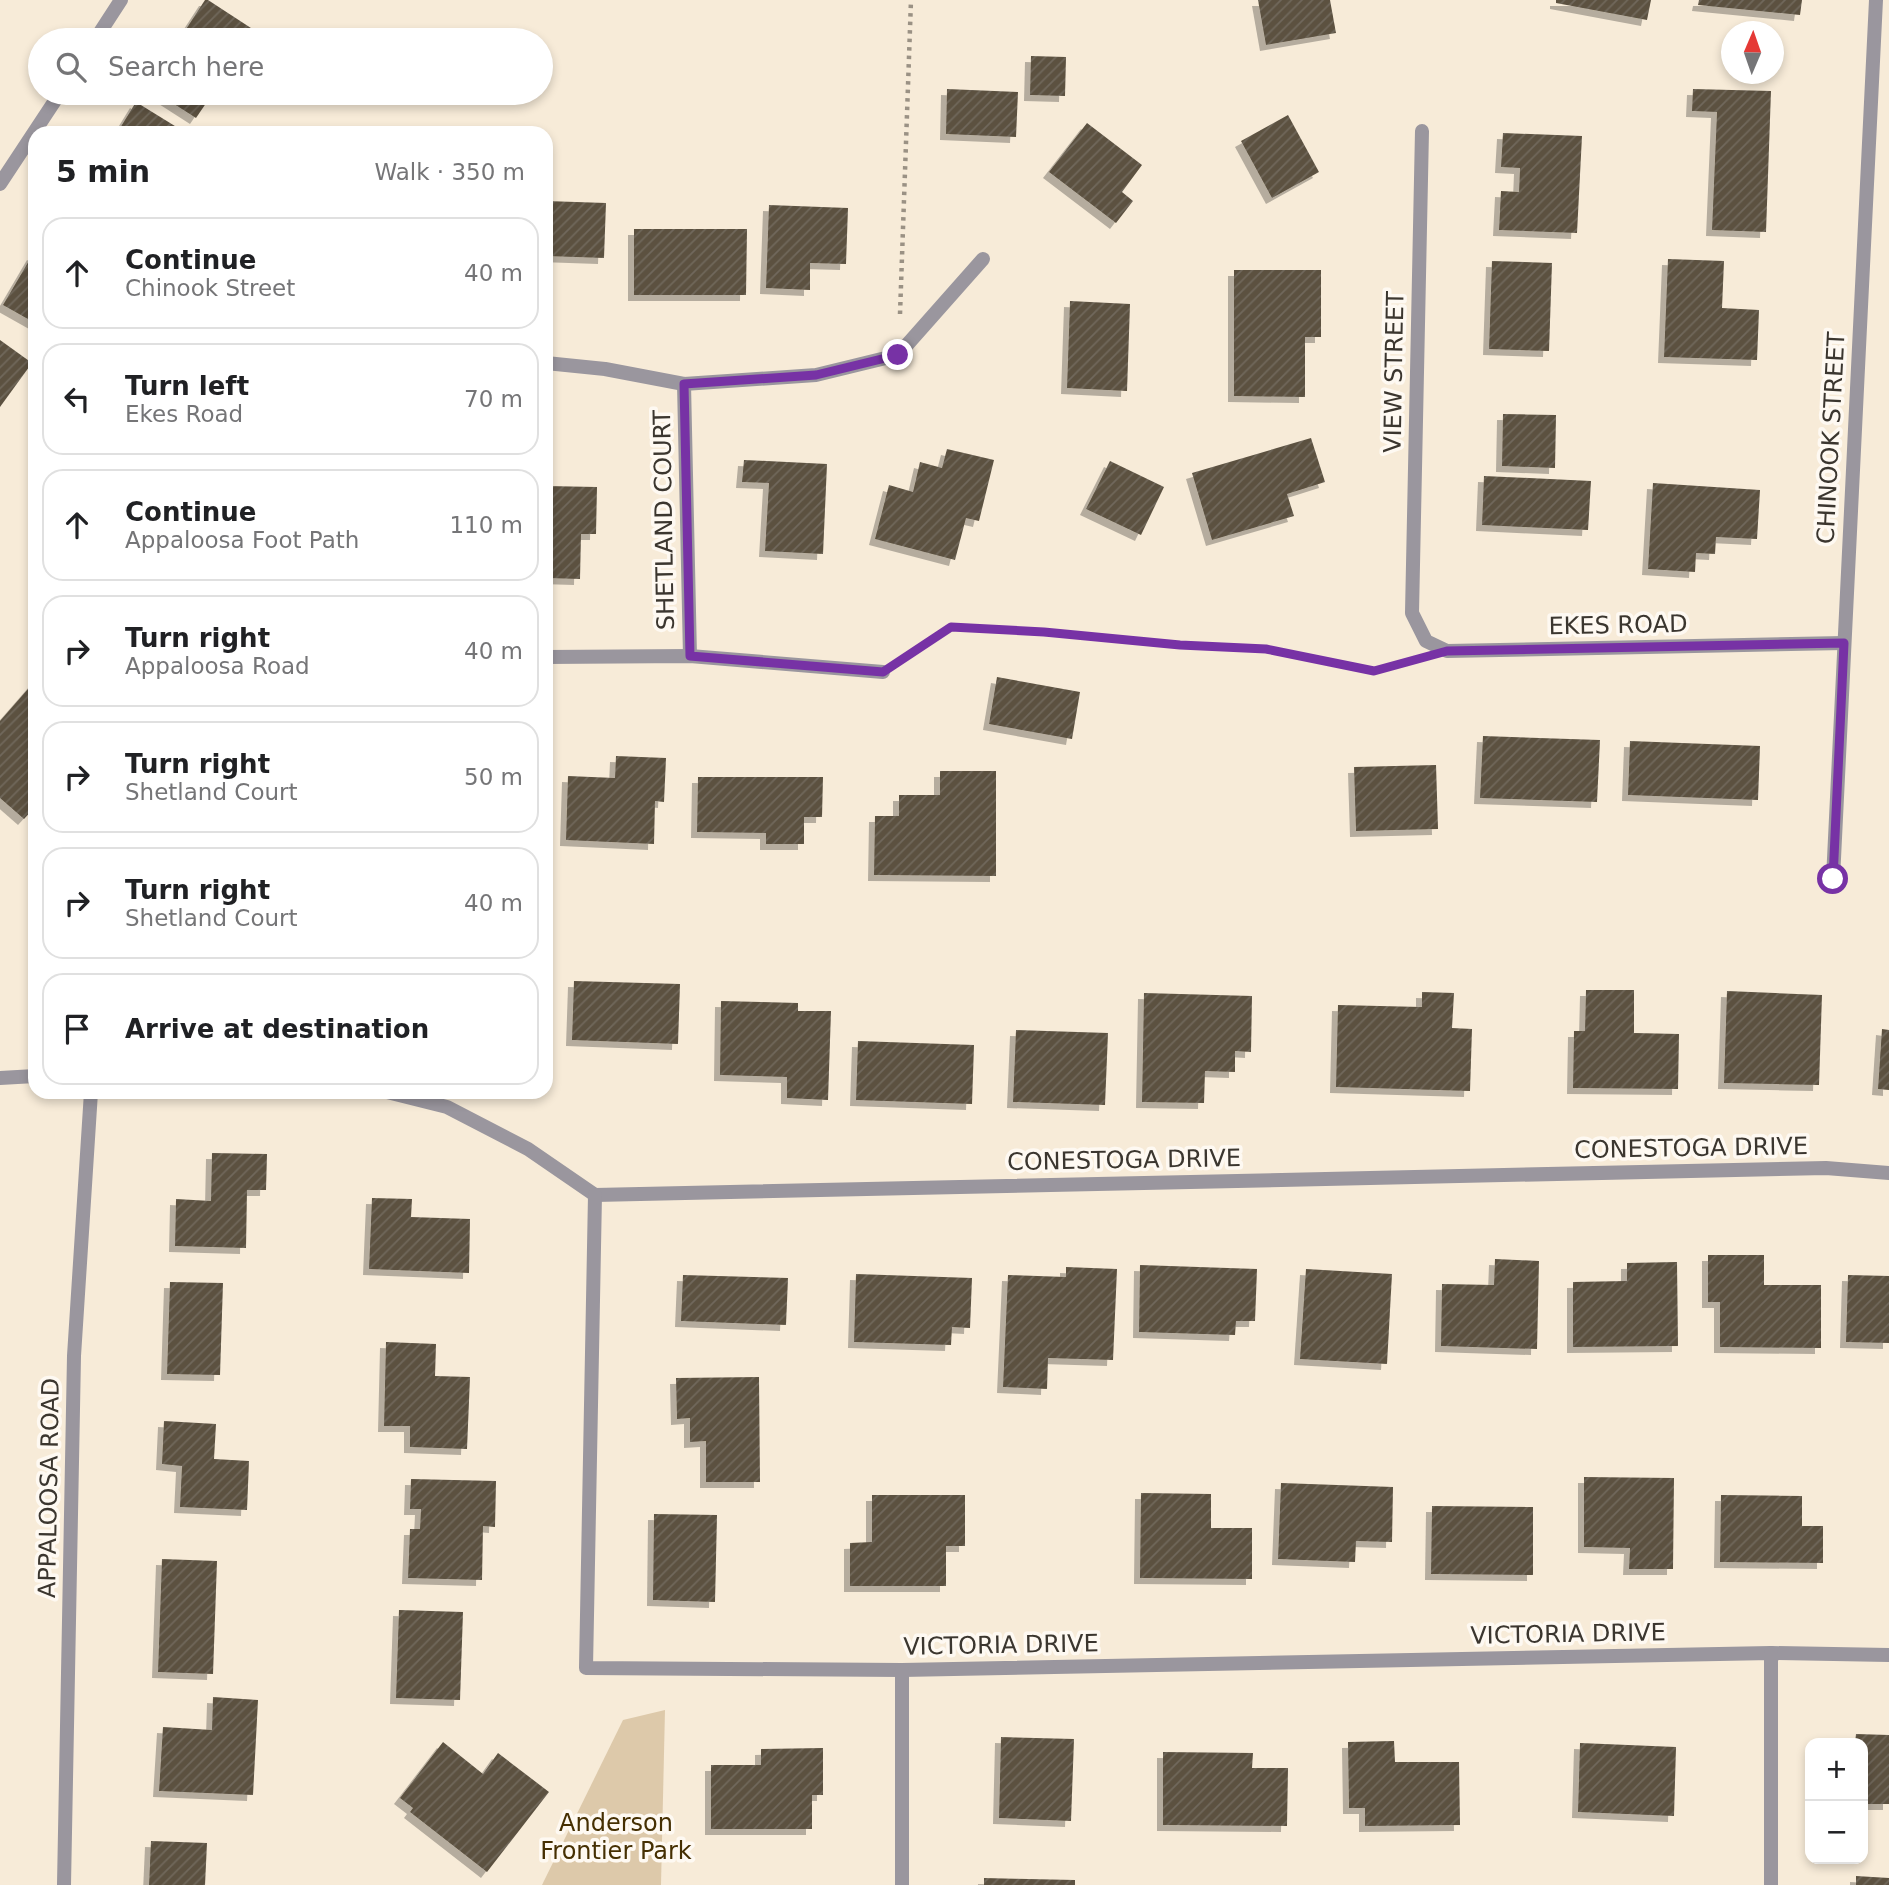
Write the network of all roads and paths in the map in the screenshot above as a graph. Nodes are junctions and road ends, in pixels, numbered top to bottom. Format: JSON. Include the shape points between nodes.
{"nodes":[{"id":1,"x":121,"y":0,"type":"edge"},
{"id":2,"x":911,"y":0,"type":"edge"},
{"id":3,"x":1876,"y":0,"type":"edge"},
{"id":4,"x":102,"y":28,"type":"edge"},
{"id":5,"x":52,"y":105,"type":"edge"},
{"id":6,"x":38,"y":126,"type":"edge"},
{"id":7,"x":1422,"y":131,"type":"dead end"},
{"id":8,"x":28,"y":142,"type":"edge"},
{"id":9,"x":0,"y":184,"type":"edge"},
{"id":10,"x":983,"y":259,"type":"dead end"},
{"id":11,"x":898,"y":355,"type":"junction"},
{"id":12,"x":553,"y":364,"type":"edge"},
{"id":13,"x":684,"y":384,"type":"junction"},
{"id":14,"x":1844,"y":643,"type":"junction"},
{"id":15,"x":1447,"y":651,"type":"junction"},
{"id":16,"x":690,"y":656,"type":"junction"},
{"id":17,"x":553,"y":657,"type":"edge"},
{"id":18,"x":883,"y":672,"type":"joint"},
{"id":19,"x":1833,"y":879,"type":"dead end"},
{"id":20,"x":28,"y":1076,"type":"edge"},
{"id":21,"x":0,"y":1078,"type":"edge"},
{"id":22,"x":91,"y":1099,"type":"edge"},
{"id":23,"x":415,"y":1099,"type":"edge"},
{"id":24,"x":1889,"y":1172,"type":"edge"},
{"id":25,"x":596,"y":1195,"type":"junction"},
{"id":26,"x":1771,"y":1653,"type":"junction"},
{"id":27,"x":1889,"y":1655,"type":"edge"},
{"id":28,"x":902,"y":1670,"type":"junction"},
{"id":29,"x":64,"y":1885,"type":"edge"},
{"id":30,"x":902,"y":1885,"type":"edge"},
{"id":31,"x":1771,"y":1885,"type":"edge"}],
"edges":[{"from":1,"to":4,"type":"street"},
{"from":2,"to":11,"type":"path"},
{"from":3,"to":14,"type":"street","name":"CHINOOK STREET"},
{"from":5,"to":6,"type":"street"},
{"from":7,"to":15,"type":"street","name":"VIEW STREET","via":[[1412,613],[1426,641]]},
{"from":8,"to":9,"type":"street"},
{"from":10,"to":11,"type":"street"},
{"from":11,"to":13,"type":"street","name":"SHETLAND COURT","via":[[816,375]]},
{"from":12,"to":13,"type":"street","name":"SHETLAND COURT"},
{"from":13,"to":16,"type":"street","name":"SHETLAND COURT"},
{"from":14,"to":15,"type":"street","name":"EKES ROAD"},
{"from":14,"to":19,"type":"street","name":"CHINOOK STREET"},
{"from":15,"to":18,"type":"path","via":[[1374,671],[1266,649],[951,627]]},
{"from":16,"to":17,"type":"street"},
{"from":16,"to":18,"type":"street"},
{"from":20,"to":21,"type":"street"},
{"from":22,"to":29,"type":"street","name":"APPALOOSA ROAD","via":[[74,1356]]},
{"from":23,"to":25,"type":"street","via":[[447,1107],[528,1149]]},
{"from":24,"to":25,"type":"street","name":"CONESTOGA DRIVE","via":[[1826,1168]]},
{"from":25,"to":28,"type":"street","name":"VICTORIA DRIVE","via":[[586,1668]]},
{"from":26,"to":27,"type":"street","name":"VICTORIA DRIVE"},
{"from":26,"to":28,"type":"street","name":"VICTORIA DRIVE"},
{"from":26,"to":31,"type":"street"},
{"from":28,"to":30,"type":"street"}]}
